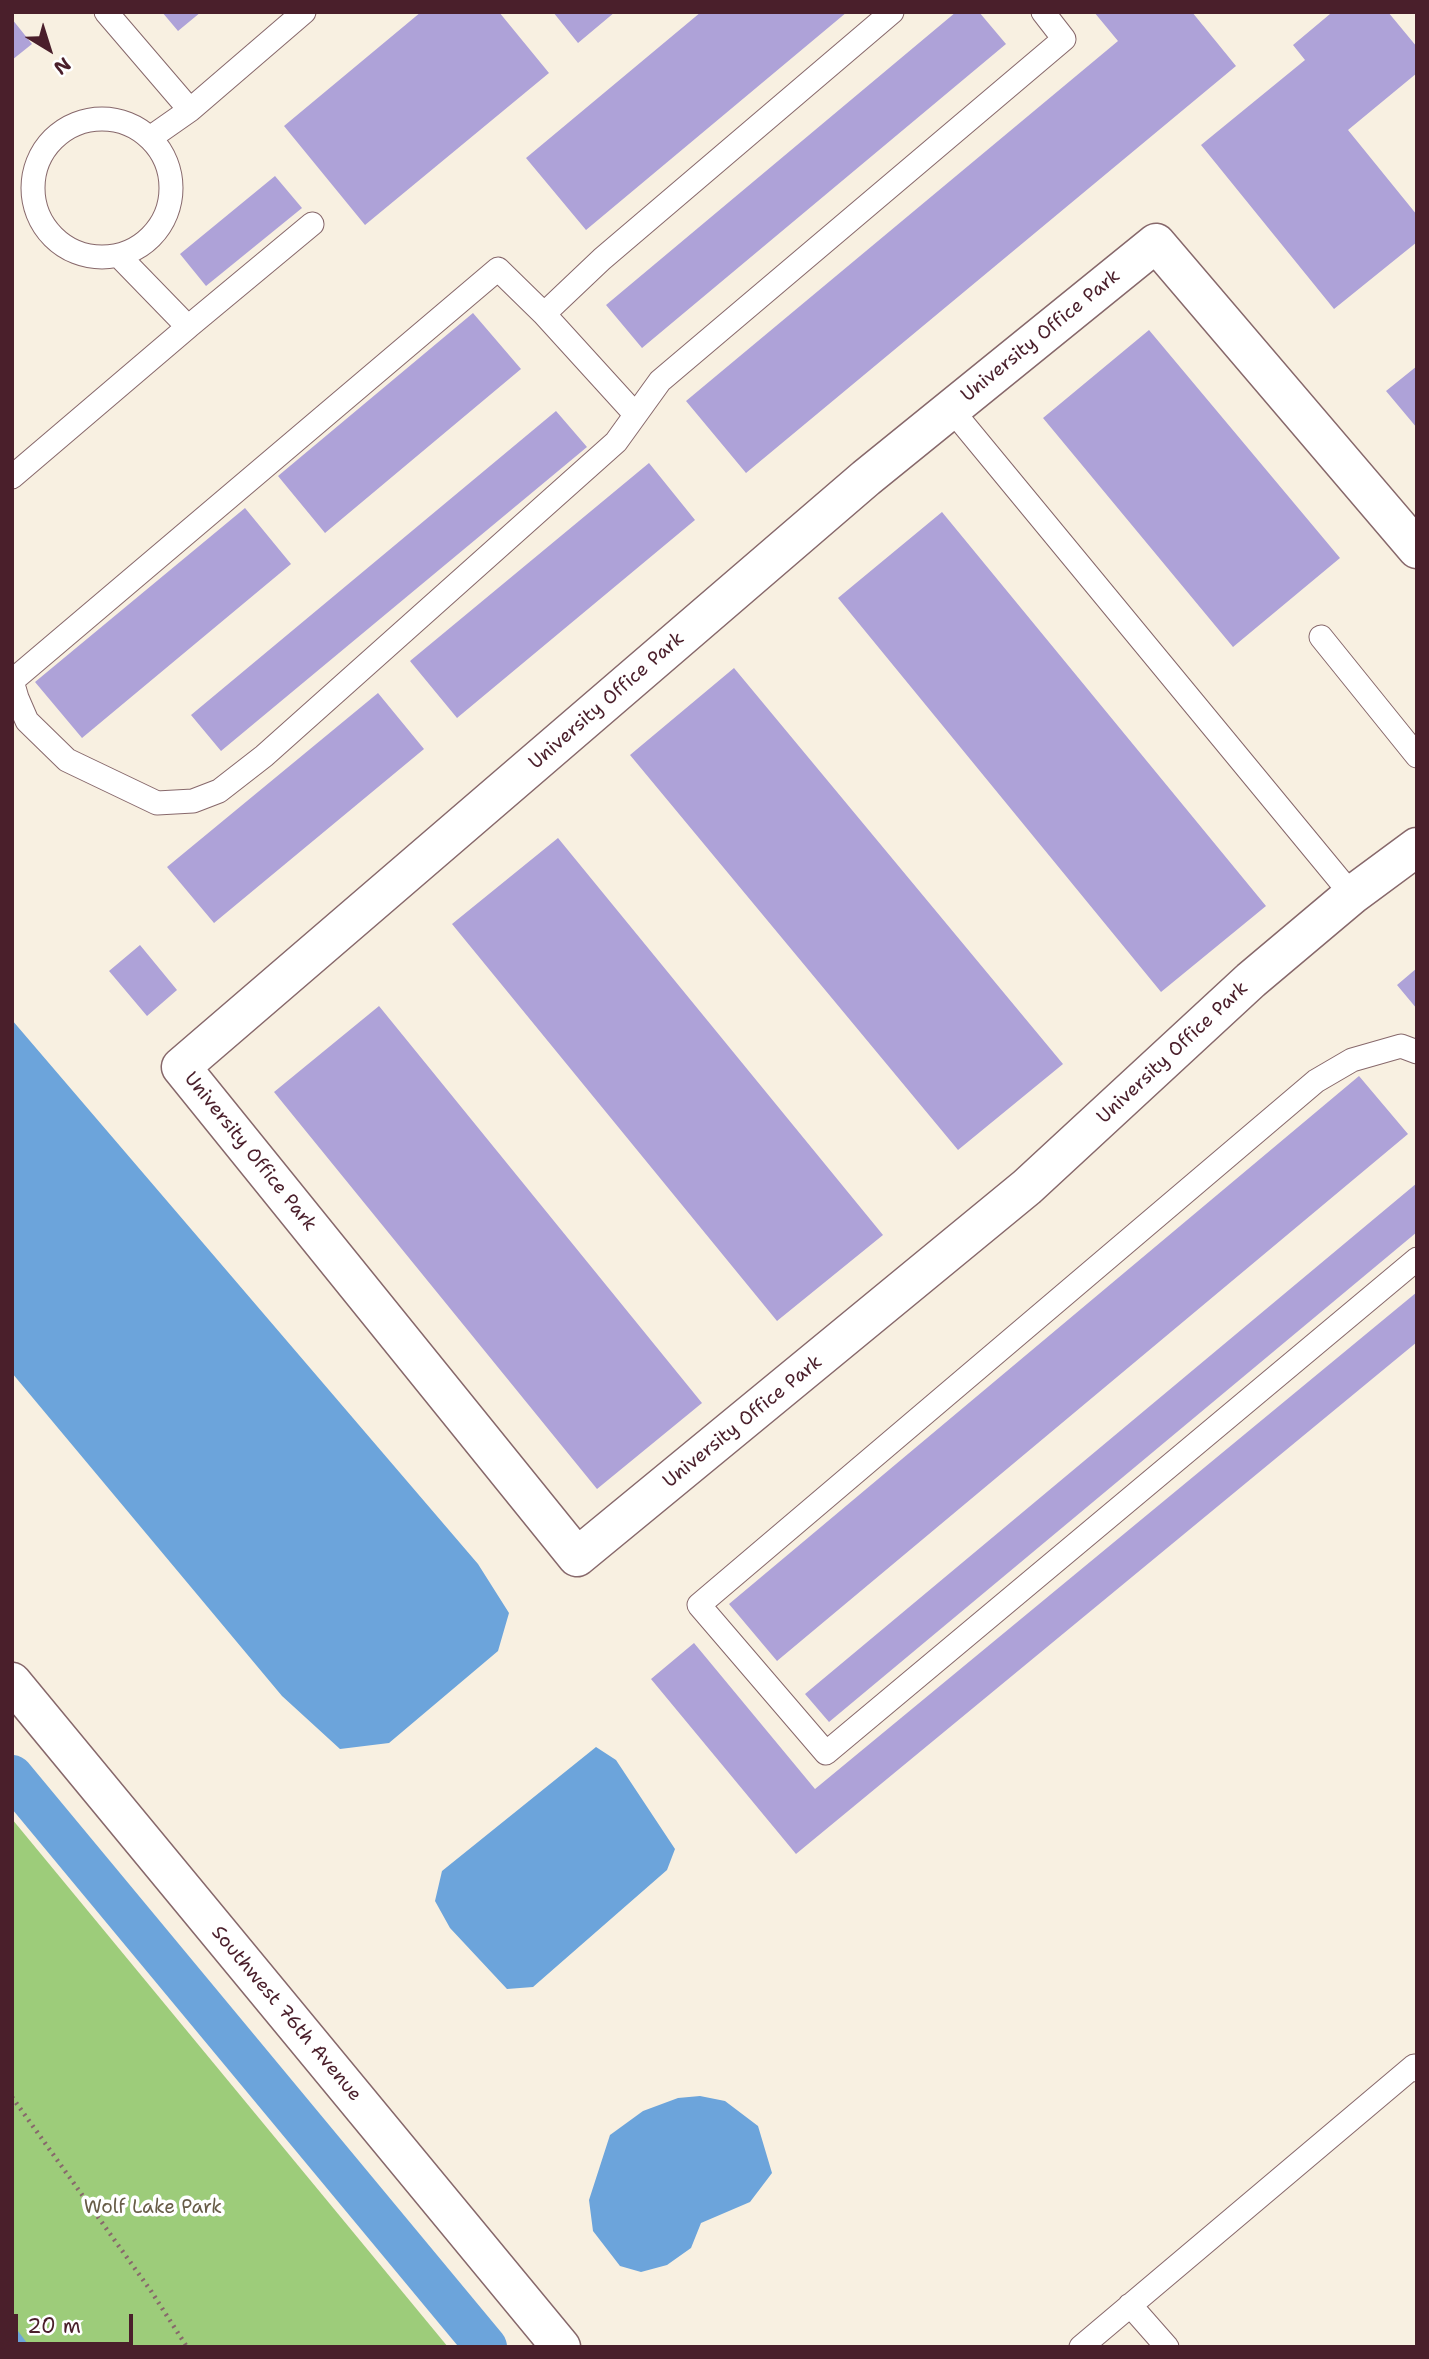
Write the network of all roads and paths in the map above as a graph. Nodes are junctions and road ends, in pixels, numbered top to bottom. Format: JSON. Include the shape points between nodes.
{"nodes":[{"id":1,"x":304,"y":12,"type":"edge"},
{"id":2,"x":892,"y":12,"type":"edge"},
{"id":3,"x":1043,"y":12,"type":"edge"},
{"id":4,"x":109,"y":13,"type":"edge"},
{"id":5,"x":190,"y":110,"type":"junction"},
{"id":6,"x":150,"y":138,"type":"junction"},
{"id":7,"x":312,"y":223,"type":"dead end"},
{"id":8,"x":119,"y":256,"type":"junction"},
{"id":9,"x":544,"y":314,"type":"junction"},
{"id":10,"x":188,"y":327,"type":"junction"},
{"id":11,"x":951,"y":409,"type":"junction"},
{"id":12,"x":635,"y":414,"type":"junction"},
{"id":13,"x":12,"y":478,"type":"edge"},
{"id":14,"x":1417,"y":549,"type":"edge"},
{"id":15,"x":1321,"y":637,"type":"dead end"},
{"id":16,"x":12,"y":681,"type":"edge"},
{"id":17,"x":1417,"y":756,"type":"edge"},
{"id":18,"x":1417,"y":847,"type":"edge"},
{"id":19,"x":1352,"y":895,"type":"junction"},
{"id":20,"x":1417,"y":1052,"type":"edge"},
{"id":21,"x":1417,"y":1259,"type":"edge"},
{"id":22,"x":12,"y":1682,"type":"edge"},
{"id":23,"x":1417,"y":2070,"type":"edge"},
{"id":24,"x":12,"y":2097,"type":"edge"},
{"id":25,"x":1130,"y":2305,"type":"junction"},
{"id":26,"x":187,"y":2347,"type":"edge"},
{"id":27,"x":561,"y":2347,"type":"edge"},
{"id":28,"x":1081,"y":2347,"type":"edge"},
{"id":29,"x":1167,"y":2347,"type":"edge"}],
"edges":[{"from":1,"to":5,"type":"lane"},
{"from":2,"to":9,"type":"lane","via":[[602,259]]},
{"from":3,"to":12,"type":"lane","via":[[1064,39],[660,381]]},
{"from":4,"to":5,"type":"lane"},
{"from":5,"to":6,"type":"lane"},
{"from":6,"to":8,"type":"lane","via":[[163,154],[170,174],[166,216],[155,233]]},
{"from":6,"to":8,"type":"lane","via":[[130,125],[107,119],[82,122],[52,141],[34,172],[39,218],[53,238],[73,252]]},
{"from":7,"to":10,"type":"lane"},
{"from":8,"to":10,"type":"lane"},
{"from":9,"to":12,"type":"lane"},
{"from":9,"to":16,"type":"lane","via":[[498,269]]},
{"from":10,"to":13,"type":"lane"},
{"from":11,"to":14,"type":"street","name":"University Office Park","via":[[1156,243]]},
{"from":11,"to":19,"type":"lane"},
{"from":11,"to":19,"type":"street","name":"University Office Park","via":[[181,1067],[577,1558],[1027,1187],[1251,980]]},
{"from":12,"to":16,"type":"lane","via":[[616,442],[219,791],[194,801],[157,803],[68,760],[27,722]]},
{"from":15,"to":17,"type":"lane"},
{"from":18,"to":19,"type":"street","name":"University Office Park"},
{"from":20,"to":21,"type":"lane","via":[[1401,1046],[1352,1060],[1316,1081],[699,1605],[826,1753]]},
{"from":22,"to":27,"type":"street","name":"Southwest 76th Avenue"},
{"from":23,"to":25,"type":"lane","via":[[1414,2066]]},
{"from":24,"to":26,"type":"path"},
{"from":25,"to":28,"type":"lane"},
{"from":25,"to":29,"type":"lane"}]}
